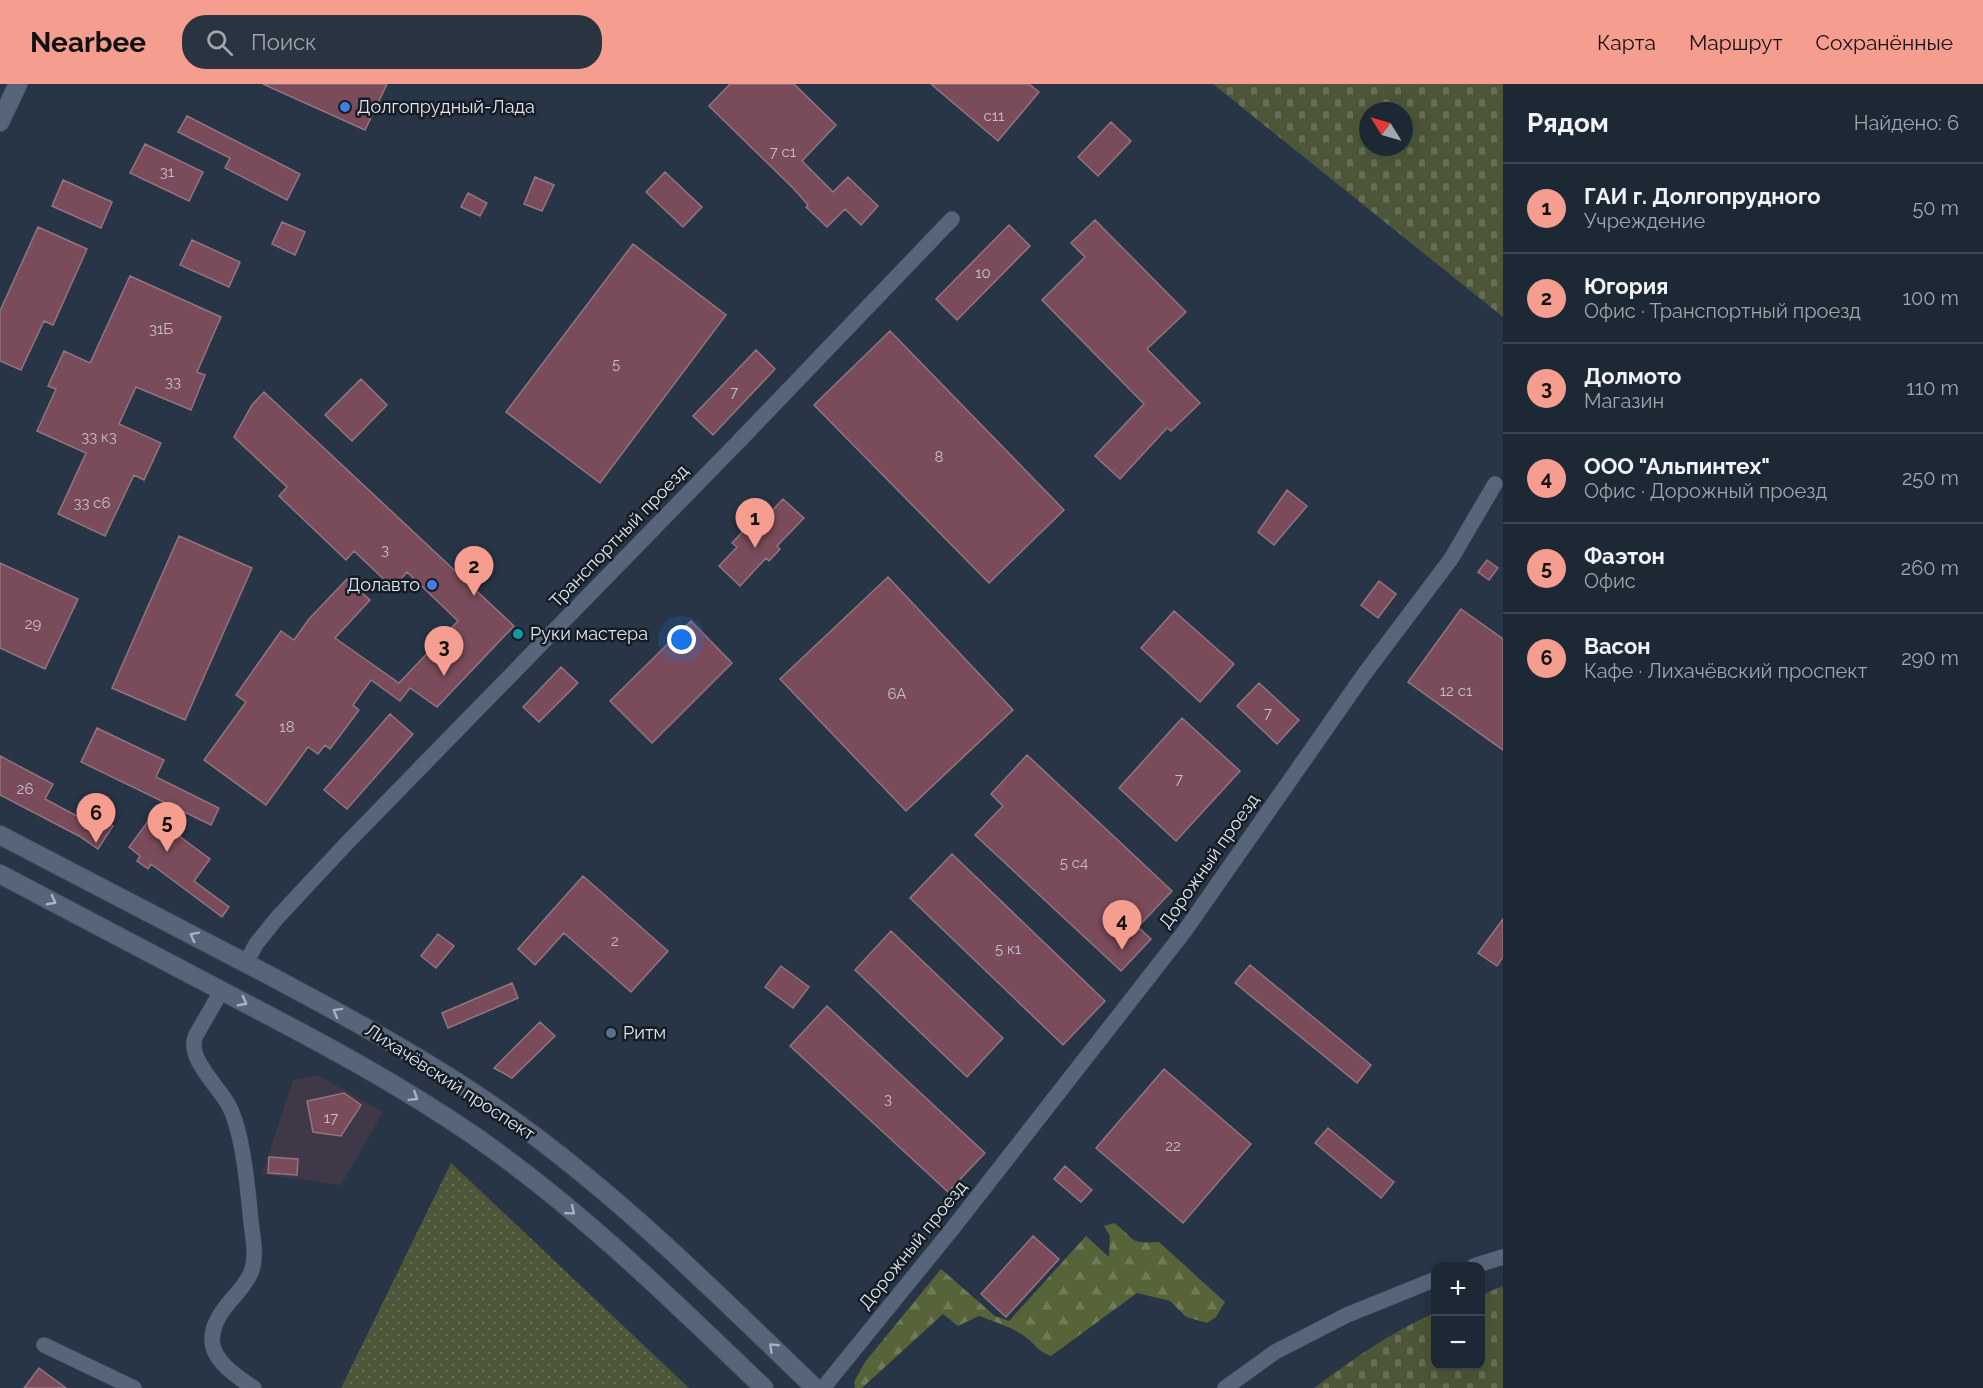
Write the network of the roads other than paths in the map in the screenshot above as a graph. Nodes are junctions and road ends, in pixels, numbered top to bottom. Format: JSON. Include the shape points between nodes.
{"nodes":[{"id":1,"x":18,"y":84,"type":"edge"},
{"id":2,"x":0,"y":122,"type":"edge"},
{"id":3,"x":952,"y":219,"type":"dead end"},
{"id":4,"x":1495,"y":484,"type":"dead end"},
{"id":5,"x":0,"y":835,"type":"edge"},
{"id":6,"x":0,"y":874,"type":"edge"},
{"id":7,"x":246,"y":963,"type":"junction"},
{"id":8,"x":222,"y":990,"type":"junction"},
{"id":9,"x":1503,"y":1257,"type":"edge"},
{"id":10,"x":1485,"y":1263,"type":"edge"},
{"id":11,"x":1431,"y":1281,"type":"edge"},
{"id":12,"x":44,"y":1345,"type":"dead end"},
{"id":13,"x":135,"y":1388,"type":"edge"},
{"id":14,"x":254,"y":1388,"type":"edge"},
{"id":15,"x":764,"y":1388,"type":"edge"},
{"id":16,"x":815,"y":1388,"type":"edge"},
{"id":17,"x":823,"y":1388,"type":"edge"},
{"id":18,"x":1225,"y":1388,"type":"edge"}],
"edges":[{"from":1,"to":2,"type":"main road"},
{"from":3,"to":7,"type":"street","name":"Транспортный проезд","via":[[346,844],[277,918]]},
{"from":4,"to":17,"type":"street","name":"Дорожный проезд","via":[[1450,559],[1365,673],[1184,932]]},
{"from":7,"to":5,"type":"main road","name":"Лихачёвский проспект","one_way":true},
{"from":6,"to":8,"type":"main road","name":"Лихачёвский проспект","one_way":true},
{"from":16,"to":7,"type":"main road","name":"Лихачёвский проспект","one_way":true,"via":[[670,1250],[555,1151],[428,1064]]},
{"from":8,"to":14,"type":"street","via":[[192,1042],[196,1058],[226,1100],[238,1128],[254,1261],[245,1283],[216,1321],[211,1337],[219,1361]]},
{"from":8,"to":15,"type":"main road","name":"Лихачёвский проспект","one_way":true,"via":[[409,1094],[533,1179],[646,1276]]},
{"from":9,"to":10,"type":"street"},
{"from":11,"to":18,"type":"street","via":[[1336,1320],[1275,1352]]},
{"from":12,"to":13,"type":"street"}]}
